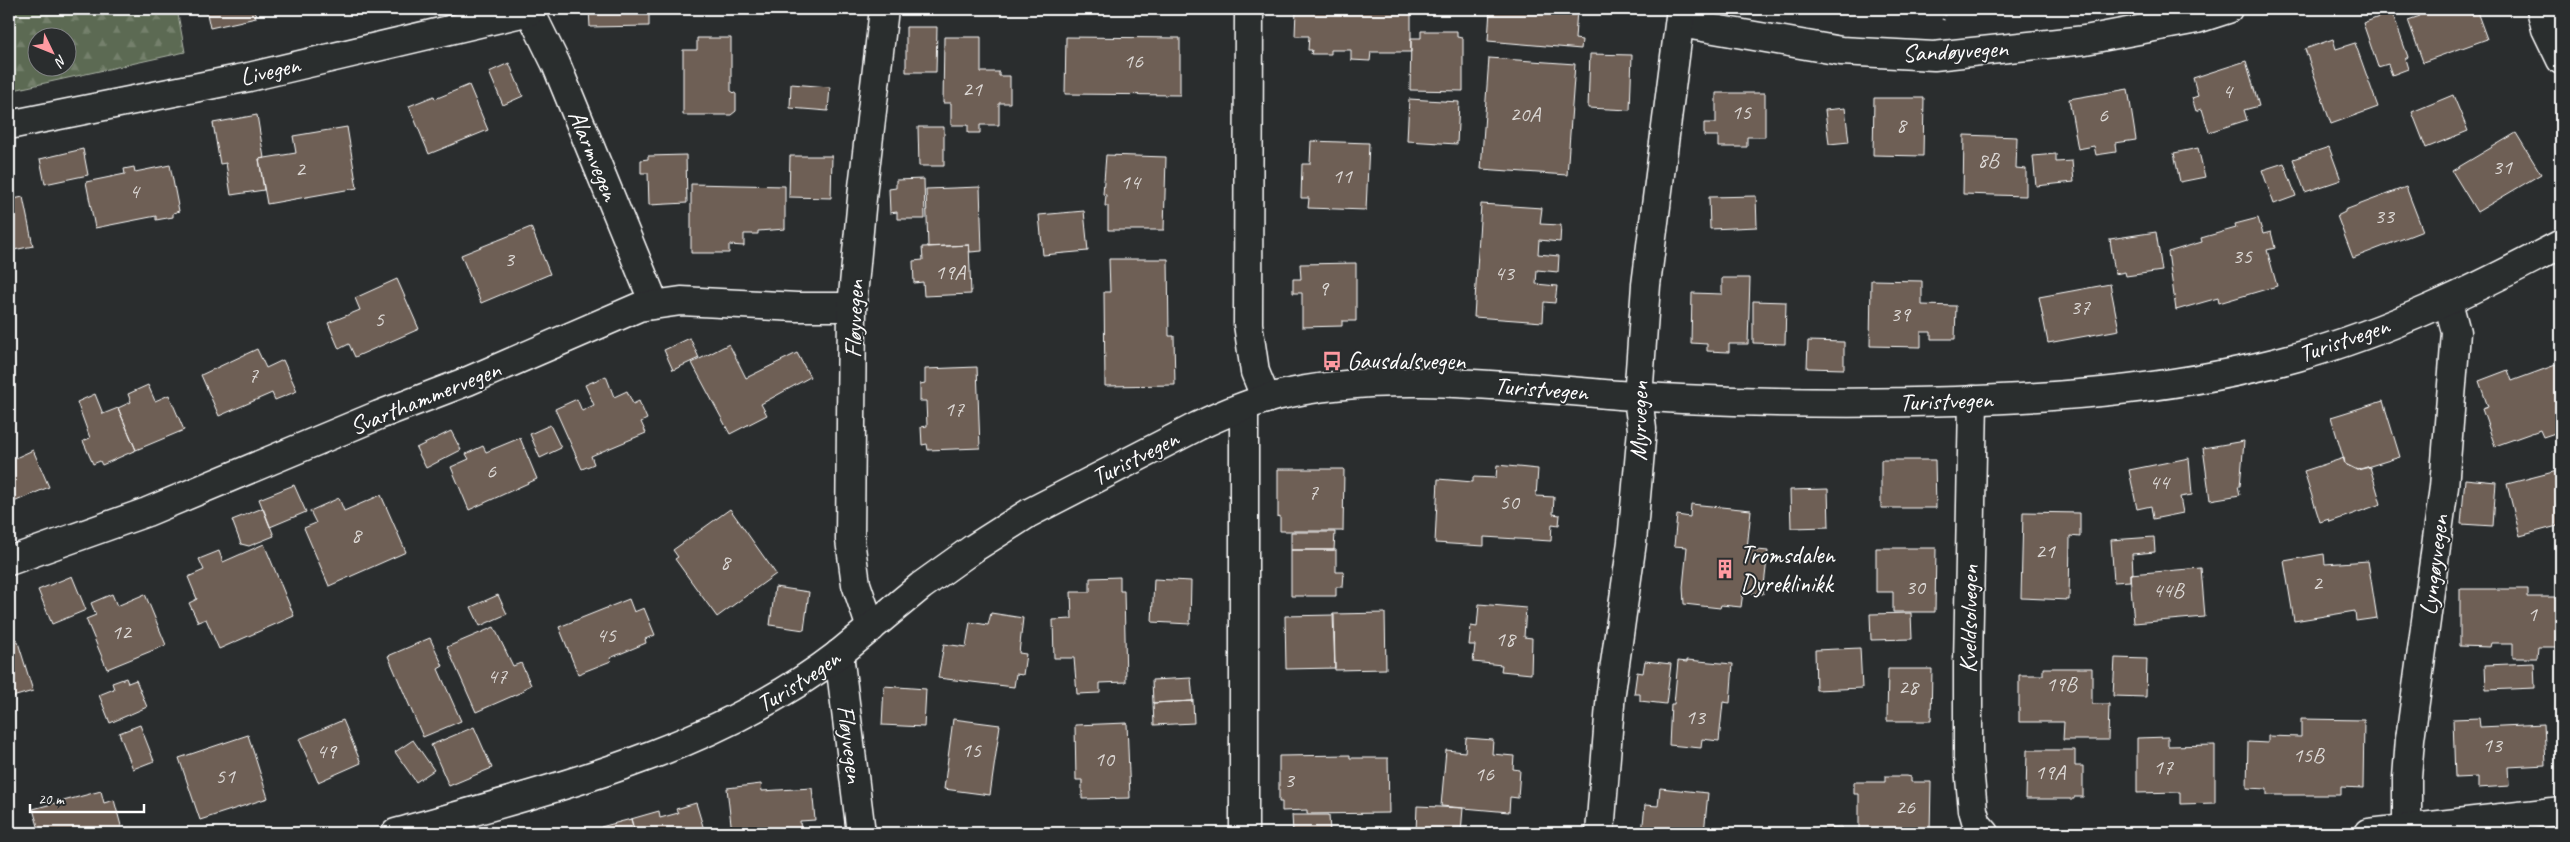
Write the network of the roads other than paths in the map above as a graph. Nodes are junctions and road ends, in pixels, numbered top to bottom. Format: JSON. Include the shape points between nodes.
{"nodes":[{"id":1,"x":884,"y":9,"type":"edge"},
{"id":2,"x":1249,"y":9,"type":"edge"},
{"id":3,"x":2228,"y":9,"type":"edge"},
{"id":4,"x":2541,"y":9,"type":"edge"},
{"id":5,"x":530,"y":10,"type":"edge"},
{"id":6,"x":1680,"y":16,"type":"edge"},
{"id":7,"x":2561,"y":60,"type":"edge"},
{"id":8,"x":9,"y":125,"type":"edge"},
{"id":9,"x":2561,"y":244,"type":"edge"},
{"id":10,"x":2448,"y":302,"type":"junction"},
{"id":11,"x":654,"y":303,"type":"junction"},
{"id":12,"x":852,"y":306,"type":"junction"},
{"id":13,"x":1638,"y":398,"type":"junction"},
{"id":14,"x":1973,"y":400,"type":"junction"},
{"id":15,"x":1255,"y":403,"type":"junction"},
{"id":16,"x":9,"y":561,"type":"edge"},
{"id":17,"x":871,"y":628,"type":"junction"},
{"id":18,"x":839,"y":654,"type":"junction"},
{"id":19,"x":2561,"y":811,"type":"edge"},
{"id":20,"x":2407,"y":830,"type":"junction"},
{"id":21,"x":396,"y":833,"type":"edge"},
{"id":22,"x":861,"y":833,"type":"edge"},
{"id":23,"x":1244,"y":833,"type":"edge"},
{"id":24,"x":1600,"y":833,"type":"edge"},
{"id":25,"x":1986,"y":833,"type":"edge"},
{"id":26,"x":2369,"y":833,"type":"edge"}],
"edges":[{"from":1,"to":12,"type":"street","name":"Fløyvegen"},
{"from":2,"to":15,"type":"street","via":[[1248,324],[1255,372]]},
{"from":3,"to":6,"type":"street","name":"Sandøyvegen","via":[[2085,40],[1934,56],[1841,51]]},
{"from":4,"to":7,"type":"street","via":[[2546,29]]},
{"from":5,"to":8,"type":"street","name":"Livegen","via":[[249,76]]},
{"from":5,"to":11,"type":"street","name":"Alarmvegen","via":[[556,64]]},
{"from":6,"to":13,"type":"street","name":"Myrvegen","via":[[1647,276]]},
{"from":9,"to":10,"type":"street","name":"Turistvegen"},
{"from":10,"to":14,"type":"street","name":"Turistvegen","via":[[2299,356],[2189,382],[2071,396]]},
{"from":10,"to":20,"type":"street","name":"Lyngøyvegen","via":[[2456,332],[2455,346],[2444,487],[2410,739]]},
{"from":11,"to":12,"type":"street","name":"Svarthammervegen"},
{"from":11,"to":16,"type":"street","name":"Svarthammervegen","via":[[629,310],[468,381],[148,512]]},
{"from":12,"to":17,"type":"street","name":"Fløyvegen","via":[[850,540],[856,584]]},
{"from":13,"to":14,"type":"street","name":"Turistvegen","via":[[1854,403]]},
{"from":13,"to":15,"type":"street","name":"Turistvegen","via":[[1584,391],[1412,383],[1345,386]]},
{"from":13,"to":24,"type":"street","name":"Myrvegen","via":[[1642,429],[1632,542],[1612,692]]},
{"from":14,"to":25,"type":"street","name":"Kveldsolvegen","via":[[1968,757],[1973,810],[1977,824]]},
{"from":15,"to":17,"type":"street","name":"Turistvegen","via":[[1198,426],[1028,513],[947,566]]},
{"from":15,"to":23,"type":"street"},
{"from":17,"to":18,"type":"street","name":"Turistvegen"},
{"from":18,"to":21,"type":"street","name":"Turistvegen","via":[[804,681],[767,702],[673,747],[621,766]]},
{"from":18,"to":22,"type":"street","name":"Fløyvegen"},
{"from":19,"to":20,"type":"street"},
{"from":20,"to":26,"type":"street"}]}
